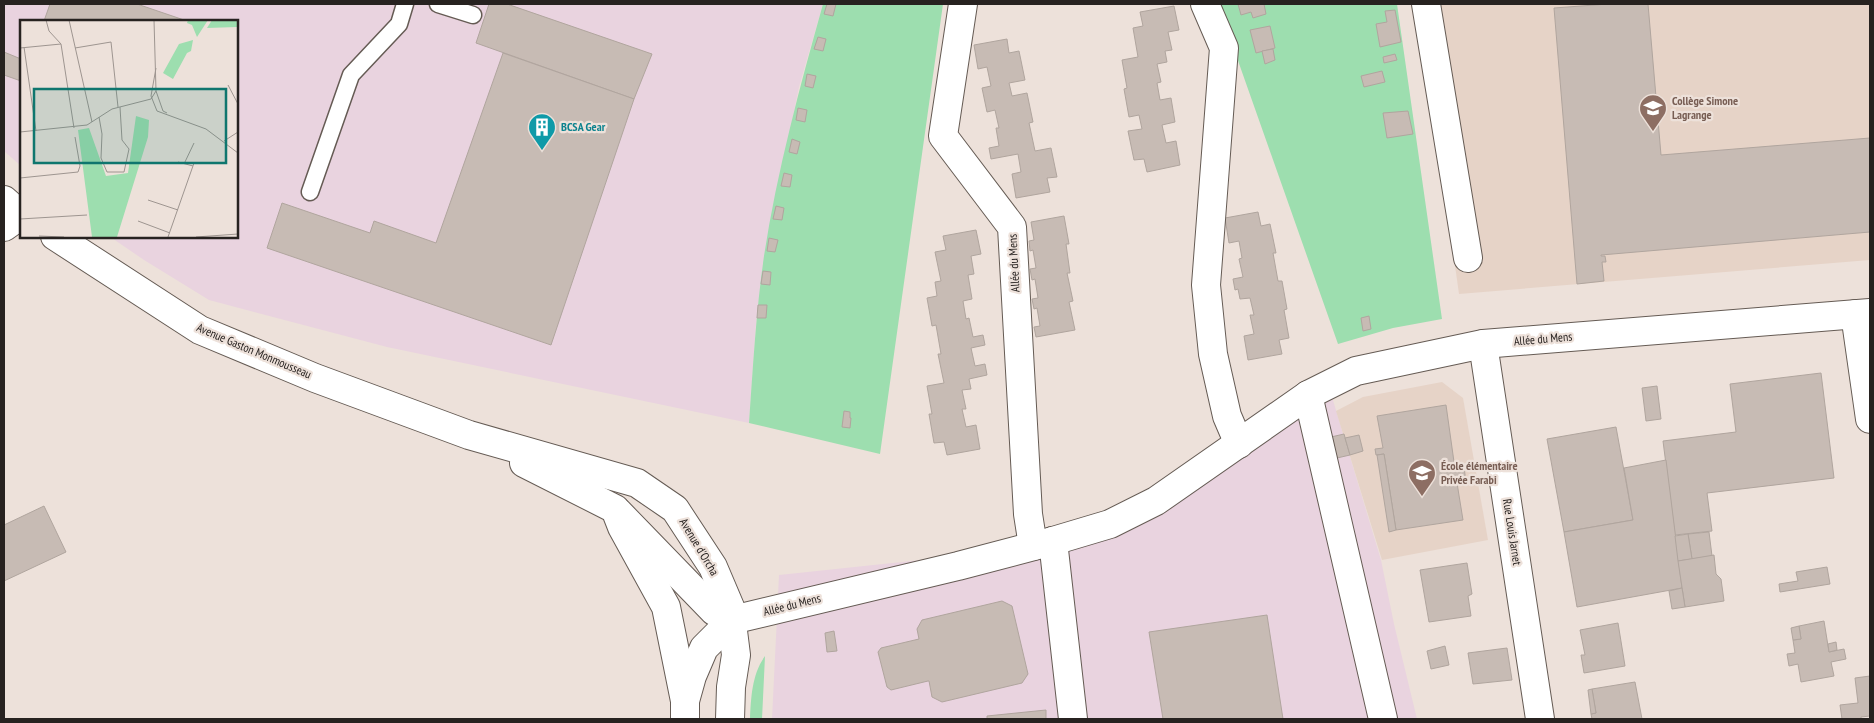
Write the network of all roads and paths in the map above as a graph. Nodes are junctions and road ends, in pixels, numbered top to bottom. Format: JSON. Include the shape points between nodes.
{"nodes":[{"id":1,"x":405,"y":4,"type":"edge"},
{"id":2,"x":438,"y":4,"type":"edge"},
{"id":3,"x":963,"y":4,"type":"edge"},
{"id":4,"x":1205,"y":4,"type":"edge"},
{"id":5,"x":1426,"y":4,"type":"edge"},
{"id":6,"x":473,"y":15,"type":"dead end"},
{"id":7,"x":310,"y":192,"type":"dead end"},
{"id":8,"x":4,"y":200,"type":"edge"},
{"id":9,"x":20,"y":214,"type":"edge"},
{"id":10,"x":20,"y":216,"type":"edge"},
{"id":11,"x":4,"y":227,"type":"edge"},
{"id":12,"x":59,"y":238,"type":"edge"},
{"id":13,"x":1468,"y":258,"type":"dead end"},
{"id":14,"x":1863,"y":313,"type":"edge"},
{"id":15,"x":1483,"y":344,"type":"junction"},
{"id":16,"x":1308,"y":395,"type":"junction"},
{"id":17,"x":1870,"y":419,"type":"edge"},
{"id":18,"x":469,"y":435,"type":"junction"},
{"id":19,"x":1239,"y":444,"type":"junction"},
{"id":20,"x":637,"y":482,"type":"joint"},
{"id":21,"x":615,"y":509,"type":"junction"},
{"id":22,"x":1043,"y":543,"type":"junction"},
{"id":23,"x":732,"y":620,"type":"junction"},
{"id":24,"x":685,"y":710,"type":"edge"},
{"id":25,"x":730,"y":719,"type":"edge"},
{"id":26,"x":1073,"y":719,"type":"edge"},
{"id":27,"x":1382,"y":719,"type":"edge"},
{"id":28,"x":1540,"y":719,"type":"edge"}],
"edges":[{"from":1,"to":7,"type":"lane","via":[[399,24],[350,75]]},
{"from":2,"to":6,"type":"lane"},
{"from":3,"to":22,"type":"street","name":"Allée du Mens","via":[[943,136],[1012,228],[1028,514]]},
{"from":4,"to":19,"type":"street","via":[[1224,48],[1206,285],[1213,354],[1227,416]]},
{"from":5,"to":13,"type":"street"},
{"from":8,"to":9,"type":"street"},
{"from":10,"to":11,"type":"street"},
{"from":12,"to":18,"type":"street","name":"Avenue Gaston Monmousseau","via":[[200,330],[315,378]]},
{"from":14,"to":15,"type":"street","name":"Allée du Mens"},
{"from":14,"to":17,"type":"street"},
{"from":15,"to":16,"type":"street","name":"Allée du Mens","via":[[1356,371]]},
{"from":15,"to":28,"type":"street","name":"Rue Louis Jarnet"},
{"from":16,"to":19,"type":"street","name":"Allée du Mens"},
{"from":16,"to":27,"type":"street"},
{"from":18,"to":20,"type":"street","name":"Avenue Gaston Monmousseau"},
{"from":18,"to":21,"type":"street","name":"Avenue Gaston Monmousseau"},
{"from":19,"to":22,"type":"street","name":"Allée du Mens","via":[[1156,501],[1110,524]]},
{"from":20,"to":23,"type":"street","name":"Avenue d'Orcha","via":[[675,509],[713,567],[730,607]]},
{"from":21,"to":23,"type":"street","name":"Avenue Gaston Monmousseau","via":[[714,611]]},
{"from":21,"to":24,"type":"street","via":[[666,607]]},
{"from":22,"to":23,"type":"street","name":"Allée du Mens"},
{"from":22,"to":26,"type":"street"},
{"from":23,"to":24,"type":"street","via":[[704,648],[692,676]]},
{"from":23,"to":25,"type":"street","name":"Avenue d'Orcha","via":[[736,655]]}]}
